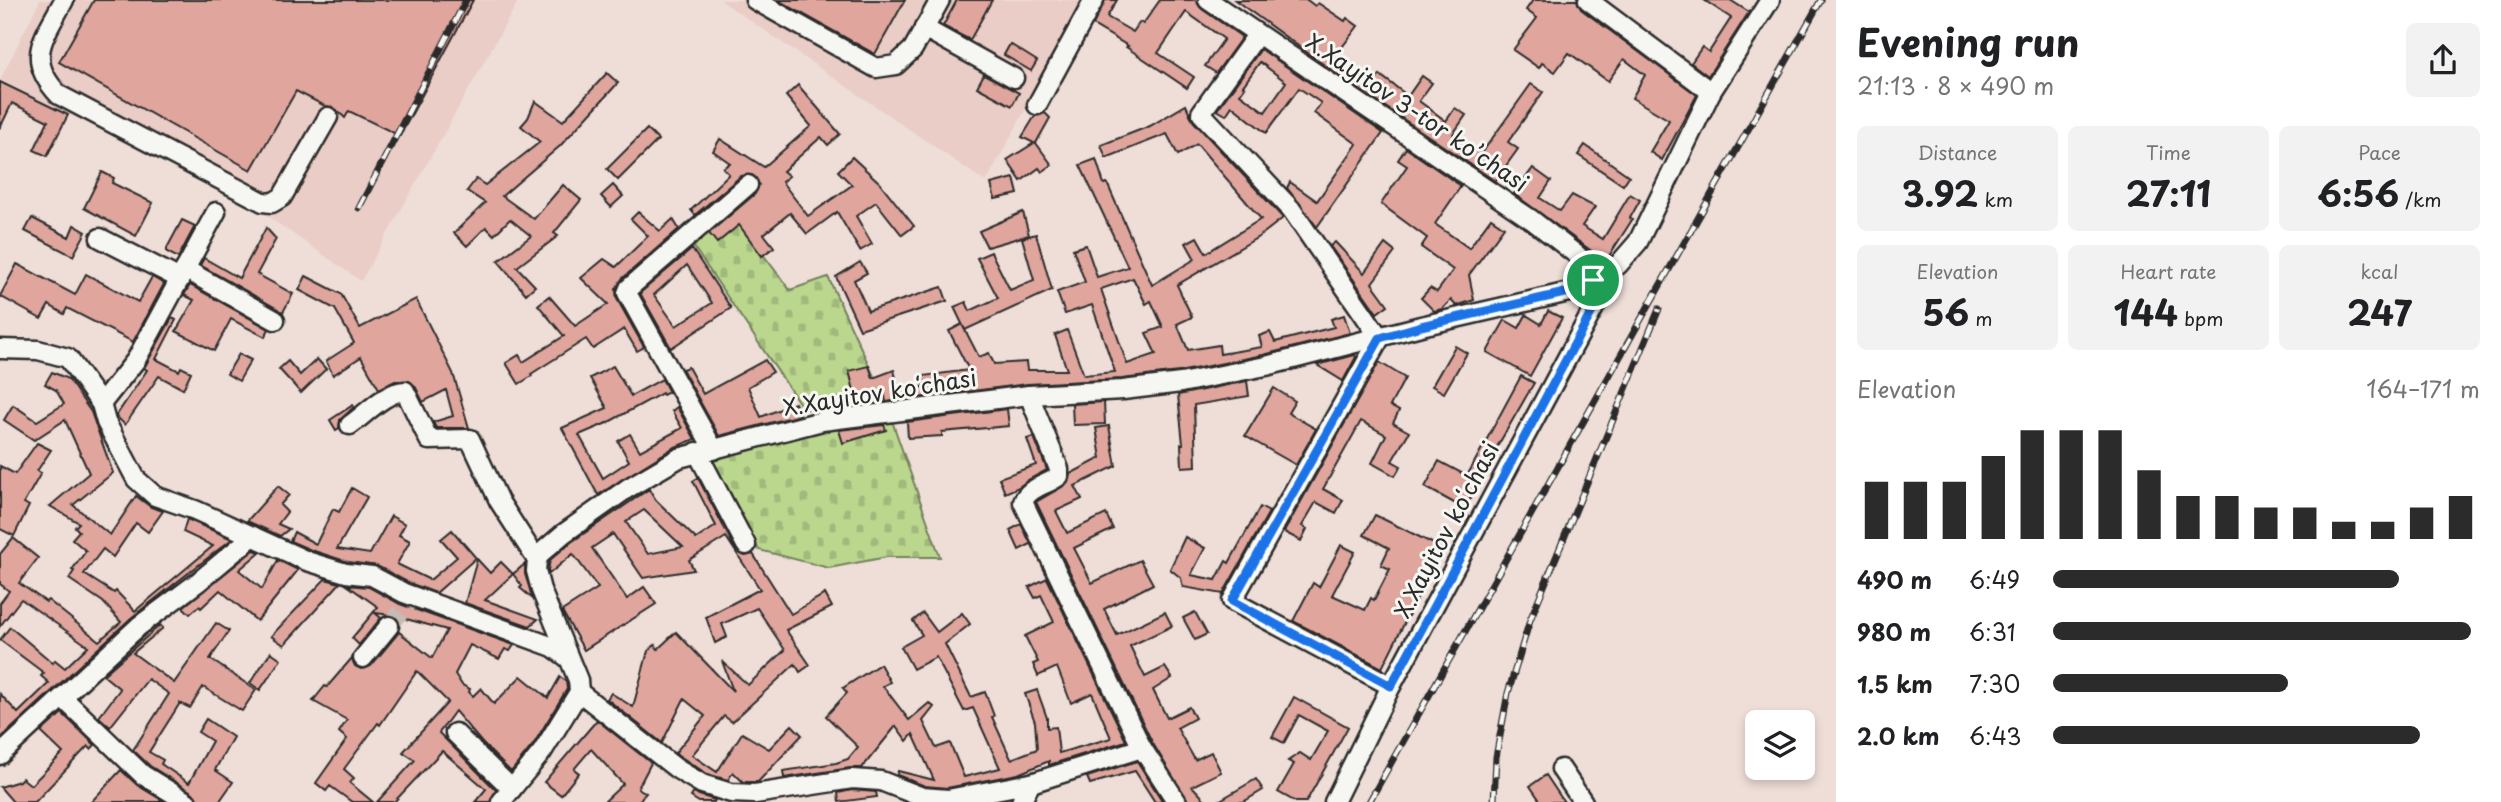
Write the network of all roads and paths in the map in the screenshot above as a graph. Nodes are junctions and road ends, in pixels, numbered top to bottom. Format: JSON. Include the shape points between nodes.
{"nodes":[{"id":1,"x":64,"y":0,"type":"edge"},
{"id":2,"x":755,"y":0,"type":"edge"},
{"id":3,"x":940,"y":0,"type":"edge"},
{"id":4,"x":1094,"y":0,"type":"edge"},
{"id":5,"x":1208,"y":0,"type":"edge"},
{"id":6,"x":1588,"y":0,"type":"edge"},
{"id":7,"x":1770,"y":0,"type":"edge"},
{"id":8,"x":924,"y":28,"type":"junction"},
{"id":9,"x":1257,"y":35,"type":"junction"},
{"id":10,"x":1014,"y":78,"type":"dead end"},
{"id":11,"x":1711,"y":92,"type":"junction"},
{"id":12,"x":1037,"y":105,"type":"dead end"},
{"id":13,"x":328,"y":117,"type":"dead end"},
{"id":14,"x":748,"y":186,"type":"dead end"},
{"id":15,"x":216,"y":212,"type":"dead end"},
{"id":16,"x":100,"y":237,"type":"dead end"},
{"id":17,"x":182,"y":274,"type":"junction"},
{"id":18,"x":1594,"y":276,"type":"junction"},
{"id":19,"x":275,"y":320,"type":"dead end"},
{"id":20,"x":1380,"y":338,"type":"junction"},
{"id":21,"x":0,"y":349,"type":"edge"},
{"id":22,"x":1029,"y":395,"type":"junction"},
{"id":23,"x":101,"y":404,"type":"junction"},
{"id":24,"x":350,"y":425,"type":"dead end"},
{"id":25,"x":706,"y":451,"type":"junction"},
{"id":26,"x":253,"y":536,"type":"junction"},
{"id":27,"x":746,"y":545,"type":"dead end"},
{"id":28,"x":537,"y":560,"type":"junction"},
{"id":29,"x":389,"y":626,"type":"tunnel mouth"},
{"id":30,"x":363,"y":658,"type":"dead end"},
{"id":31,"x":569,"y":659,"type":"junction"},
{"id":32,"x":1391,"y":686,"type":"junction"},
{"id":33,"x":579,"y":692,"type":"junction"},
{"id":34,"x":63,"y":698,"type":"junction"},
{"id":35,"x":455,"y":733,"type":"dead end"},
{"id":36,"x":1142,"y":748,"type":"junction"},
{"id":37,"x":0,"y":755,"type":"edge"},
{"id":38,"x":1561,"y":769,"type":"dead end"},
{"id":39,"x":1031,"y":783,"type":"junction"},
{"id":40,"x":506,"y":795,"type":"edge"},
{"id":41,"x":187,"y":802,"type":"edge"},
{"id":42,"x":1021,"y":802,"type":"edge"},
{"id":43,"x":1177,"y":802,"type":"edge"},
{"id":44,"x":1334,"y":802,"type":"edge"},
{"id":45,"x":1583,"y":802,"type":"edge"}],
"edges":[{"from":1,"to":13,"type":"street","via":[[38,48],[40,69],[59,95],[263,202],[282,197]]},
{"from":2,"to":8,"type":"street","via":[[876,68],[897,65]]},
{"from":3,"to":8,"type":"street"},
{"from":4,"to":12,"type":"street"},
{"from":5,"to":9,"type":"street","name":"X.Xayitov 3-tor koʼchasi"},
{"from":6,"to":11,"type":"street"},
{"from":7,"to":11,"type":"street"},
{"from":8,"to":10,"type":"street"},
{"from":9,"to":18,"type":"street","name":"X.Xayitov 3-tor koʼchasi","via":[[1532,220],[1577,255]]},
{"from":9,"to":20,"type":"street","via":[[1201,113],[1291,209]]},
{"from":11,"to":18,"type":"street","via":[[1638,242],[1618,265]]},
{"from":14,"to":25,"type":"street","via":[[627,293]]},
{"from":15,"to":17,"type":"street"},
{"from":16,"to":17,"type":"street"},
{"from":17,"to":19,"type":"street"},
{"from":17,"to":23,"type":"street","via":[[136,360]]},
{"from":18,"to":20,"type":"street","name":"X.Xayitov koʻchasi","via":[[1569,292]]},
{"from":18,"to":32,"type":"street","name":"X.Xayitov koʻchasi","via":[[1596,304]]},
{"from":20,"to":22,"type":"street","name":"X.Xayitov koʻchasi","via":[[1181,383]]},
{"from":20,"to":32,"type":"street","via":[[1232,601]]},
{"from":21,"to":23,"type":"street","via":[[38,350],[68,358]]},
{"from":22,"to":25,"type":"street","name":"X.Xayitov koʻchasi","via":[[822,421]]},
{"from":22,"to":36,"type":"street","via":[[1059,476],[1024,496],[1023,502]]},
{"from":23,"to":26,"type":"street","via":[[136,479],[155,496]]},
{"from":24,"to":28,"type":"street","via":[[398,391],[405,391],[429,440],[470,439],[499,501]]},
{"from":25,"to":27,"type":"street"},
{"from":25,"to":28,"type":"street","name":"X.Xayitov koʻchasi","via":[[679,458],[628,488],[562,534]]},
{"from":26,"to":31,"type":"street","via":[[307,561],[372,576],[411,600],[553,647]]},
{"from":26,"to":34,"type":"street","via":[[139,626]]},
{"from":28,"to":31,"type":"street","via":[[541,590]]},
{"from":29,"to":30,"type":"street"},
{"from":31,"to":33,"type":"street"},
{"from":32,"to":44,"type":"street","name":"X.Xayitov koʻchasi"},
{"from":33,"to":39,"type":"street","via":[[677,769],[702,784],[731,793],[755,794],[852,779],[881,780],[922,797],[948,799]]},
{"from":33,"to":40,"type":"street","via":[[542,752]]},
{"from":34,"to":37,"type":"street"},
{"from":34,"to":41,"type":"street","via":[[144,775]]},
{"from":35,"to":40,"type":"street"},
{"from":36,"to":39,"type":"street"},
{"from":36,"to":43,"type":"street"},
{"from":38,"to":45,"type":"street"},
{"from":39,"to":42,"type":"street"}]}
